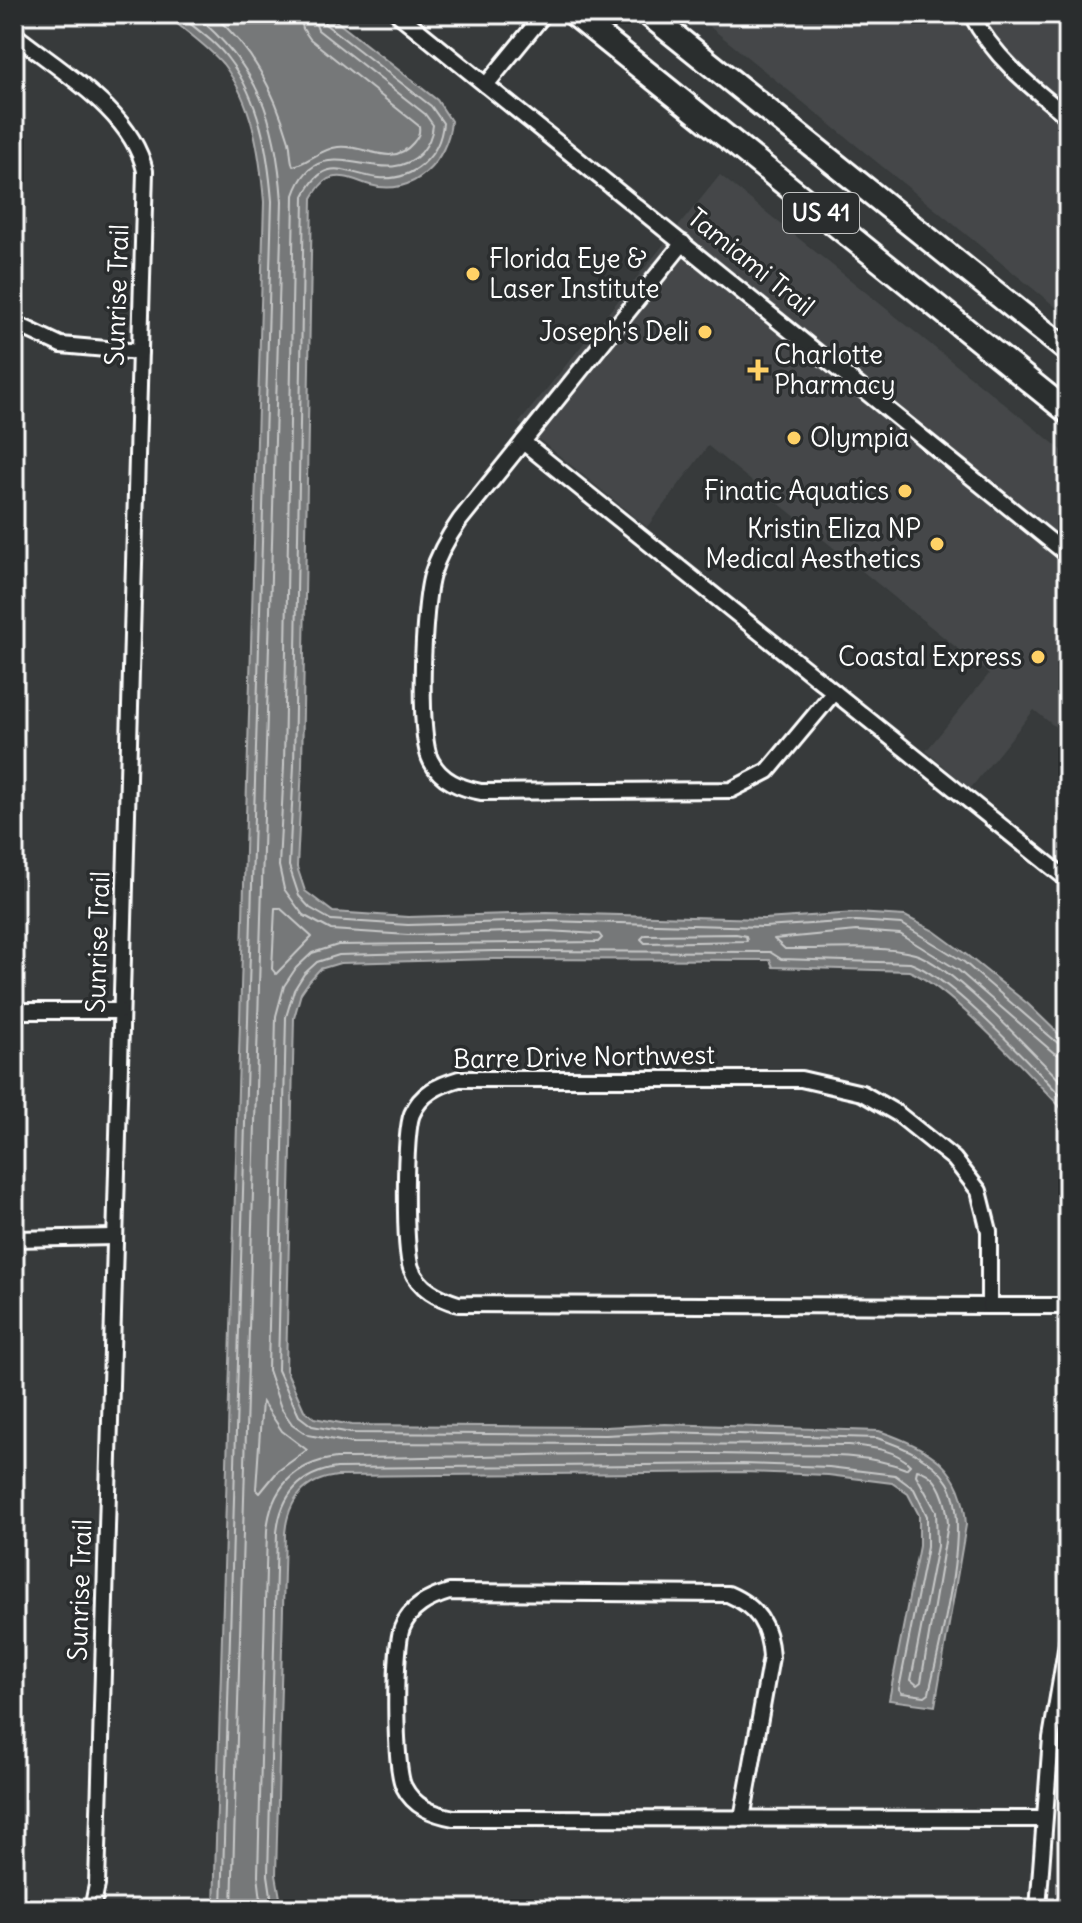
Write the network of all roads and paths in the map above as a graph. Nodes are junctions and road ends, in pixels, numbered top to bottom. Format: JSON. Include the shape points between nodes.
{"nodes":[{"id":1,"x":398,"y":14,"type":"edge"},
{"id":2,"x":544,"y":14,"type":"edge"},
{"id":3,"x":574,"y":14,"type":"edge"},
{"id":4,"x":648,"y":14,"type":"edge"},
{"id":5,"x":971,"y":14,"type":"edge"},
{"id":6,"x":14,"y":34,"type":"edge"},
{"id":7,"x":486,"y":85,"type":"junction"},
{"id":8,"x":1068,"y":117,"type":"edge"},
{"id":9,"x":683,"y":243,"type":"junction"},
{"id":10,"x":14,"y":323,"type":"edge"},
{"id":11,"x":1068,"y":351,"type":"edge"},
{"id":12,"x":140,"y":352,"type":"junction"},
{"id":13,"x":1025,"y":377,"type":"junction"},
{"id":14,"x":1068,"y":393,"type":"edge"},
{"id":15,"x":1068,"y":412,"type":"edge"},
{"id":16,"x":523,"y":442,"type":"junction"},
{"id":17,"x":1068,"y":555,"type":"edge"},
{"id":18,"x":834,"y":692,"type":"junction"},
{"id":19,"x":1068,"y":880,"type":"edge"},
{"id":20,"x":14,"y":1011,"type":"edge"},
{"id":21,"x":120,"y":1011,"type":"junction"},
{"id":22,"x":114,"y":1237,"type":"junction"},
{"id":23,"x":14,"y":1239,"type":"edge"},
{"id":24,"x":989,"y":1306,"type":"junction"},
{"id":25,"x":1068,"y":1306,"type":"edge"},
{"id":26,"x":1068,"y":1638,"type":"edge"},
{"id":27,"x":742,"y":1819,"type":"junction"},
{"id":28,"x":1043,"y":1819,"type":"junction"},
{"id":29,"x":92,"y":1909,"type":"edge"},
{"id":30,"x":1038,"y":1909,"type":"edge"}],
"edges":[{"from":1,"to":7,"type":"street","name":"Tamiami Trail"},
{"from":2,"to":7,"type":"street"},
{"from":3,"to":13,"type":"main road","number":"US 41"},
{"from":4,"to":11,"type":"main road","number":"US 41"},
{"from":5,"to":8,"type":"street","via":[[991,47]]},
{"from":6,"to":12,"type":"street","name":"Sunrise Trail","via":[[117,117],[140,150],[145,171]]},
{"from":7,"to":9,"type":"street","name":"Tamiami Trail"},
{"from":9,"to":16,"type":"street"},
{"from":9,"to":17,"type":"street","name":"Tamiami Trail"},
{"from":10,"to":12,"type":"street","via":[[61,345]]},
{"from":12,"to":21,"type":"street","name":"Sunrise Trail"},
{"from":13,"to":14,"type":"main road"},
{"from":13,"to":15,"type":"main road","number":"US 41"},
{"from":16,"to":18,"type":"street"},
{"from":16,"to":18,"type":"street","via":[[448,537],[427,596],[425,740],[431,761],[444,777],[481,792],[731,790],[768,771]]},
{"from":18,"to":19,"type":"street"},
{"from":20,"to":21,"type":"street"},
{"from":21,"to":22,"type":"street","name":"Sunrise Trail"},
{"from":22,"to":23,"type":"street"},
{"from":22,"to":29,"type":"street","name":"Sunrise Trail","via":[[97,1885]]},
{"from":24,"to":24,"type":"street","name":"Barre Drive Northwest","via":[[986,1211],[968,1174],[898,1114],[842,1086],[801,1079],[459,1079],[439,1084],[412,1115],[408,1248],[411,1268],[438,1298],[458,1304]]},
{"from":24,"to":25,"type":"street","name":"Barre Drive Northwest"},
{"from":26,"to":28,"type":"street"},
{"from":27,"to":27,"type":"street","via":[[771,1657],[762,1618],[747,1602],[728,1594],[449,1592],[413,1610],[402,1628],[398,1767],[416,1804],[434,1815]]},
{"from":27,"to":28,"type":"street"},
{"from":28,"to":30,"type":"street"}]}
